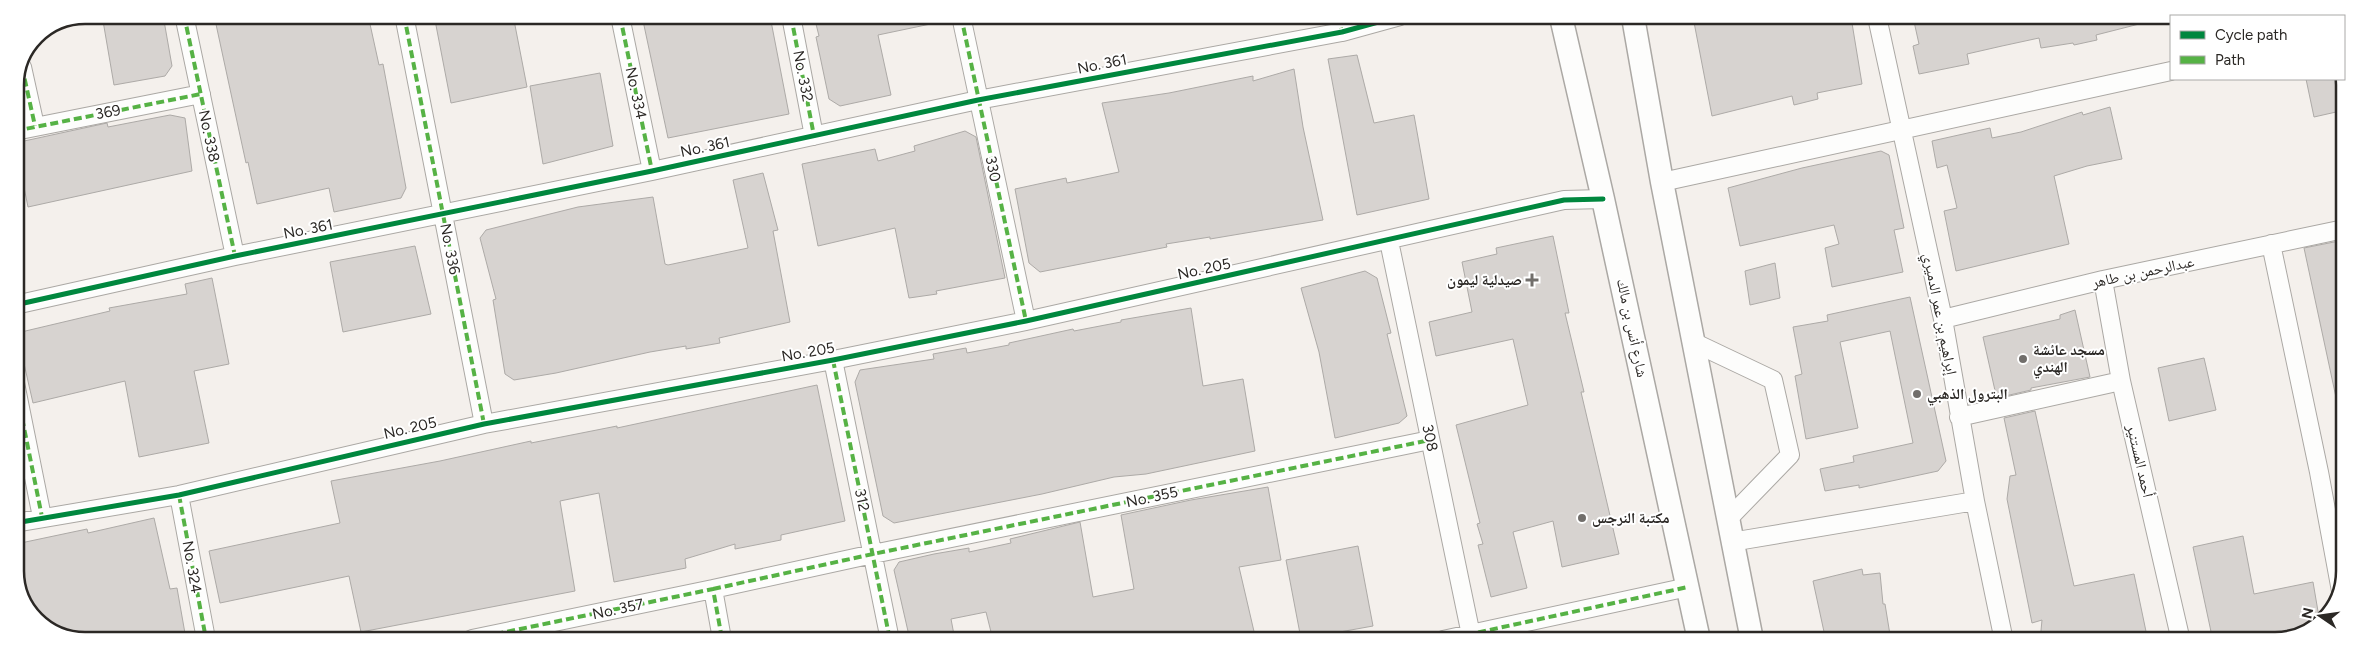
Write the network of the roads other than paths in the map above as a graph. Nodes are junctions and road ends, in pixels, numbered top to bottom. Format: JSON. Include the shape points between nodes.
{"nodes":[{"id":1,"x":186,"y":24,"type":"edge"},
{"id":2,"x":406,"y":24,"type":"edge"},
{"id":3,"x":622,"y":24,"type":"edge"},
{"id":4,"x":793,"y":24,"type":"edge"},
{"id":5,"x":963,"y":24,"type":"edge"},
{"id":6,"x":1340,"y":24,"type":"edge"},
{"id":7,"x":1563,"y":24,"type":"edge"},
{"id":8,"x":1634,"y":24,"type":"edge"},
{"id":9,"x":1878,"y":24,"type":"edge"},
{"id":10,"x":2170,"y":71,"type":"edge"},
{"id":11,"x":25,"y":79,"type":"edge"},
{"id":12,"x":201,"y":94,"type":"junction"},
{"id":13,"x":978,"y":100,"type":"junction"},
{"id":14,"x":35,"y":126,"type":"junction"},
{"id":15,"x":24,"y":128,"type":"edge"},
{"id":16,"x":1901,"y":129,"type":"junction"},
{"id":17,"x":814,"y":136,"type":"junction"},
{"id":18,"x":652,"y":171,"type":"junction"},
{"id":19,"x":1662,"y":182,"type":"junction"},
{"id":20,"x":1603,"y":198,"type":"junction"},
{"id":21,"x":444,"y":214,"type":"junction"},
{"id":22,"x":2336,"y":231,"type":"edge"},
{"id":23,"x":1389,"y":241,"type":"junction"},
{"id":24,"x":2271,"y":244,"type":"junction"},
{"id":25,"x":235,"y":256,"type":"junction"},
{"id":26,"x":2103,"y":280,"type":"junction"},
{"id":27,"x":24,"y":302,"type":"edge"},
{"id":28,"x":1943,"y":319,"type":"junction"},
{"id":29,"x":1026,"y":321,"type":"junction"},
{"id":30,"x":1693,"y":342,"type":"junction"},
{"id":31,"x":833,"y":360,"type":"junction"},
{"id":32,"x":2121,"y":381,"type":"junction"},
{"id":33,"x":1959,"y":417,"type":"junction"},
{"id":34,"x":484,"y":424,"type":"junction"},
{"id":35,"x":24,"y":427,"type":"edge"},
{"id":36,"x":1430,"y":440,"type":"junction"},
{"id":37,"x":179,"y":495,"type":"junction"},
{"id":38,"x":1975,"y":502,"type":"junction"},
{"id":39,"x":42,"y":517,"type":"junction"},
{"id":40,"x":24,"y":521,"type":"edge"},
{"id":41,"x":1729,"y":531,"type":"junction"},
{"id":42,"x":873,"y":554,"type":"junction"},
{"id":43,"x":2336,"y":563,"type":"edge"},
{"id":44,"x":1688,"y":587,"type":"junction"},
{"id":45,"x":713,"y":589,"type":"junction"},
{"id":46,"x":205,"y":632,"type":"edge"},
{"id":47,"x":506,"y":632,"type":"edge"},
{"id":48,"x":721,"y":632,"type":"edge"},
{"id":49,"x":888,"y":632,"type":"edge"},
{"id":50,"x":1469,"y":632,"type":"edge"},
{"id":51,"x":1484,"y":632,"type":"edge"},
{"id":52,"x":1697,"y":632,"type":"edge"},
{"id":53,"x":1750,"y":632,"type":"edge"},
{"id":54,"x":2002,"y":632,"type":"edge"},
{"id":55,"x":2179,"y":632,"type":"edge"}],
"edges":[{"from":1,"to":12,"type":"street","name":"No. 338"},
{"from":2,"to":21,"type":"street","name":"No. 336"},
{"from":3,"to":18,"type":"street","name":"No. 334"},
{"from":4,"to":17,"type":"street","name":"No. 332"},
{"from":5,"to":13,"type":"street","name":"330"},
{"from":6,"to":13,"type":"street","name":"No. 361"},
{"from":7,"to":20,"type":"main road","name":"شارع أنس بن مالك"},
{"from":8,"to":19,"type":"main road"},
{"from":9,"to":16,"type":"street","name":"إبراهيم بن عمر الدميري"},
{"from":10,"to":16,"type":"street"},
{"from":11,"to":14,"type":"street"},
{"from":12,"to":14,"type":"street","name":"369"},
{"from":12,"to":25,"type":"street","name":"No. 338"},
{"from":13,"to":17,"type":"street","name":"No. 361"},
{"from":13,"to":29,"type":"street","name":"330"},
{"from":14,"to":15,"type":"street","name":"369"},
{"from":16,"to":19,"type":"street"},
{"from":16,"to":28,"type":"street","name":"إبراهيم بن عمر الدميري"},
{"from":17,"to":18,"type":"street","name":"No. 361"},
{"from":18,"to":21,"type":"street","name":"No. 361"},
{"from":19,"to":30,"type":"main road"},
{"from":20,"to":23,"type":"street","name":"No. 205","via":[[1564,200]]},
{"from":20,"to":44,"type":"main road","name":"شارع أنس بن مالك"},
{"from":21,"to":25,"type":"street","name":"No. 361"},
{"from":21,"to":34,"type":"street","name":"No. 336"},
{"from":22,"to":24,"type":"street","name":"عبدالرحمن بن طاهر"},
{"from":23,"to":29,"type":"street","name":"No. 205"},
{"from":23,"to":36,"type":"street","name":"308"},
{"from":24,"to":26,"type":"street","name":"عبدالرحمن بن طاهر"},
{"from":24,"to":43,"type":"street"},
{"from":25,"to":27,"type":"street","name":"No. 361"},
{"from":26,"to":28,"type":"street","name":"عبدالرحمن بن طاهر"},
{"from":26,"to":32,"type":"street","name":"أحمد المستنير"},
{"from":28,"to":33,"type":"street","name":"إبراهيم بن عمر الدميري"},
{"from":29,"to":31,"type":"street","name":"No. 205"},
{"from":30,"to":41,"type":"main road"},
{"from":30,"to":41,"type":"street","via":[[1773,380],[1790,455]]},
{"from":31,"to":34,"type":"street","name":"No. 205"},
{"from":31,"to":42,"type":"street","name":"312"},
{"from":32,"to":33,"type":"street"},
{"from":32,"to":55,"type":"street","name":"أحمد المستنير"},
{"from":33,"to":38,"type":"street","name":"إبراهيم بن عمر الدميري"},
{"from":34,"to":37,"type":"street","name":"No. 205"},
{"from":35,"to":39,"type":"street"},
{"from":36,"to":42,"type":"street","name":"No. 355"},
{"from":36,"to":50,"type":"street","name":"308"},
{"from":37,"to":39,"type":"street","name":"No. 205"},
{"from":37,"to":46,"type":"street","name":"No. 324"},
{"from":38,"to":41,"type":"street"},
{"from":38,"to":54,"type":"street","name":"إبراهيم بن عمر الدميري"},
{"from":39,"to":40,"type":"street","name":"No. 205"},
{"from":41,"to":53,"type":"main road"},
{"from":42,"to":45,"type":"street","name":"No. 355"},
{"from":42,"to":49,"type":"street","name":"312"},
{"from":44,"to":51,"type":"street"},
{"from":44,"to":52,"type":"main road","name":"شارع أنس بن مالك"},
{"from":45,"to":47,"type":"street","name":"No. 357"},
{"from":45,"to":48,"type":"street"}]}
